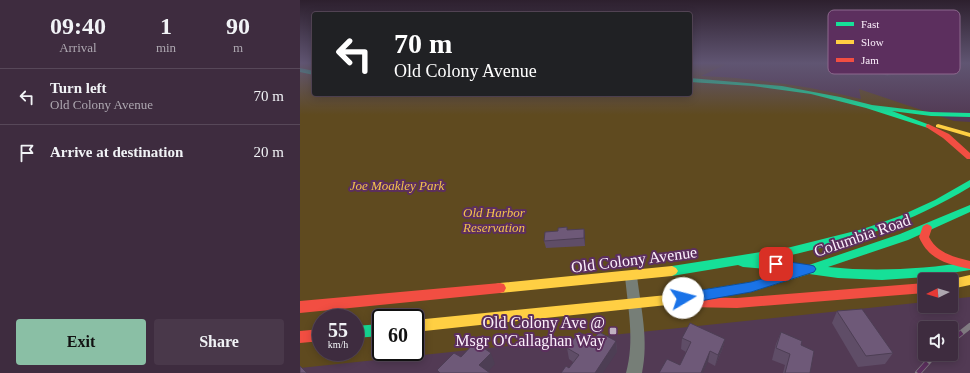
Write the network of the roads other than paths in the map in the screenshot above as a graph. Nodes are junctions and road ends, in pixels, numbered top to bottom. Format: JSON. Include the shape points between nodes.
{"nodes":[{"id":1,"x":706,"y":80,"type":"edge"},
{"id":2,"x":869,"y":106,"type":"junction"},
{"id":3,"x":893,"y":113,"type":"junction"},
{"id":4,"x":970,"y":115,"type":"edge"},
{"id":5,"x":943,"y":118,"type":"junction"},
{"id":6,"x":970,"y":119,"type":"edge"},
{"id":7,"x":950,"y":130,"type":"junction"},
{"id":8,"x":970,"y":135,"type":"edge"},
{"id":9,"x":970,"y":148,"type":"edge"},
{"id":10,"x":970,"y":157,"type":"edge"},
{"id":11,"x":970,"y":183,"type":"edge"},
{"id":12,"x":970,"y":208,"type":"edge"},
{"id":13,"x":927,"y":228,"type":"junction"},
{"id":14,"x":717,"y":264,"type":"junction"},
{"id":15,"x":970,"y":266,"type":"edge"},
{"id":16,"x":810,"y":269,"type":"junction"},
{"id":17,"x":630,"y":276,"type":"junction"},
{"id":18,"x":970,"y":280,"type":"edge"},
{"id":19,"x":958,"y":283,"type":"edge"},
{"id":20,"x":918,"y":289,"type":"edge"},
{"id":21,"x":667,"y":300,"type":"junction"},
{"id":22,"x":634,"y":304,"type":"junction"},
{"id":23,"x":300,"y":307,"type":"edge"},
{"id":24,"x":424,"y":325,"type":"edge"},
{"id":25,"x":312,"y":336,"type":"edge"},
{"id":26,"x":300,"y":337,"type":"edge"},
{"id":27,"x":634,"y":373,"type":"edge"}],
"edges":[{"from":1,"to":2,"type":"main road","via":[[779,86]]},
{"from":2,"to":3,"type":"main road"},
{"from":2,"to":4,"type":"main road","via":[[931,114]]},
{"from":3,"to":5,"type":"main road"},
{"from":3,"to":7,"type":"main road"},
{"from":3,"to":10,"type":"main road","via":[[941,132]]},
{"from":5,"to":6,"type":"main road"},
{"from":5,"to":7,"type":"main road","via":[[938,120],[938,123]]},
{"from":7,"to":8,"type":"main road"},
{"from":9,"to":10,"type":"main road"},
{"from":11,"to":14,"type":"main road","name":"Columbia Road","via":[[926,209],[879,226],[789,251]]},
{"from":12,"to":13,"type":"main road","name":"Columbia Road"},
{"from":13,"to":15,"type":"main road","via":[[924,237],[929,247],[946,258]]},
{"from":13,"to":16,"type":"main road","name":"Columbia Road"},
{"from":14,"to":16,"type":"main road","name":"Old Colony Avenue","via":[[765,263]]},
{"from":14,"to":17,"type":"main road","name":"Old Colony Avenue"},
{"from":15,"to":16,"type":"main road","name":"Old Colony Avenue","via":[[900,275],[852,274]]},
{"from":16,"to":21,"type":"main road","name":"Columbia Road","via":[[751,287]]},
{"from":17,"to":22,"type":"street"},
{"from":17,"to":23,"type":"main road","name":"Old Colony Avenue"},
{"from":18,"to":19,"type":"main road"},
{"from":20,"to":21,"type":"main road","via":[[737,303]]},
{"from":21,"to":22,"type":"main road"},
{"from":22,"to":24,"type":"main road"},
{"from":22,"to":27,"type":"street","via":[[638,348]]},
{"from":25,"to":26,"type":"main road"}]}
